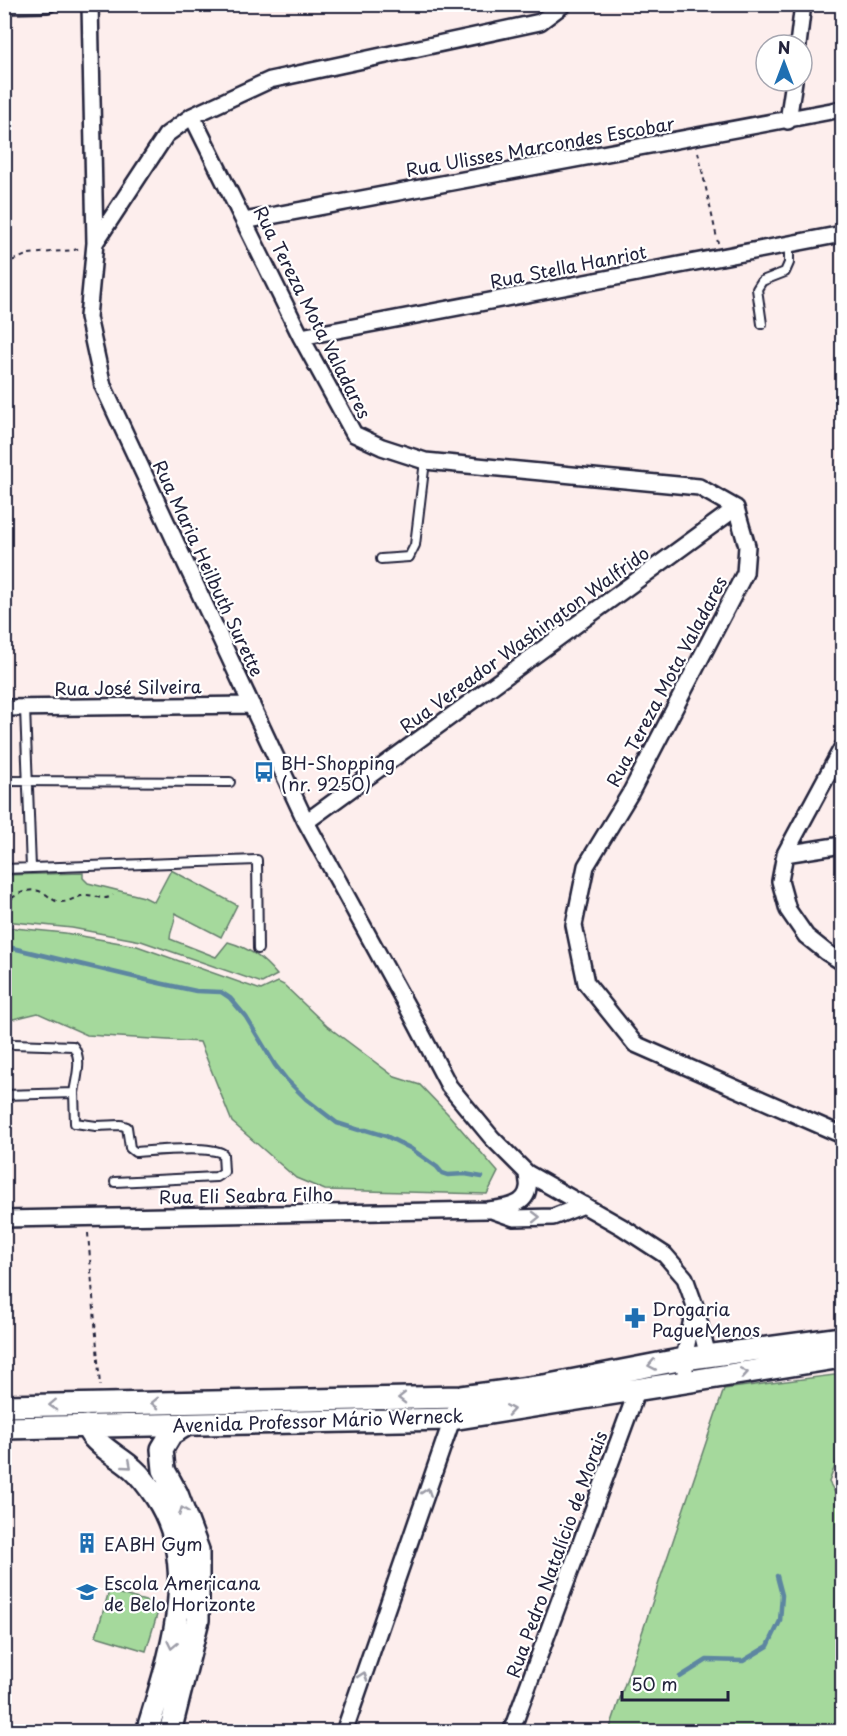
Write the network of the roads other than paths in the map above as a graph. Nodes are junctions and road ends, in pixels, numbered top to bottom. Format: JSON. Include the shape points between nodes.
{"nodes":[{"id":1,"x":48,"y":4,"type":"edge"},
{"id":2,"x":90,"y":4,"type":"edge"},
{"id":3,"x":564,"y":4,"type":"edge"},
{"id":4,"x":803,"y":4,"type":"edge"},
{"id":5,"x":4,"y":5,"type":"edge"},
{"id":6,"x":799,"y":33,"type":"edge"},
{"id":7,"x":792,"y":93,"type":"edge"},
{"id":8,"x":843,"y":110,"type":"edge"},
{"id":9,"x":192,"y":116,"type":"junction"},
{"id":10,"x":788,"y":121,"type":"junction"},
{"id":11,"x":244,"y":221,"type":"junction"},
{"id":12,"x":843,"y":234,"type":"edge"},
{"id":13,"x":95,"y":243,"type":"junction"},
{"id":14,"x":789,"y":244,"type":"junction"},
{"id":15,"x":762,"y":324,"type":"dead end"},
{"id":16,"x":301,"y":337,"type":"junction"},
{"id":17,"x":425,"y":461,"type":"junction"},
{"id":18,"x":736,"y":508,"type":"junction"},
{"id":19,"x":381,"y":559,"type":"dead end"},
{"id":20,"x":252,"y":705,"type":"junction"},
{"id":21,"x":4,"y":708,"type":"edge"},
{"id":22,"x":25,"y":708,"type":"junction"},
{"id":23,"x":843,"y":748,"type":"edge"},
{"id":24,"x":4,"y":781,"type":"edge"},
{"id":25,"x":27,"y":781,"type":"junction"},
{"id":26,"x":230,"y":782,"type":"dead end"},
{"id":27,"x":306,"y":822,"type":"junction"},
{"id":28,"x":843,"y":845,"type":"edge"},
{"id":29,"x":785,"y":854,"type":"junction"},
{"id":30,"x":4,"y":868,"type":"edge"},
{"id":31,"x":31,"y":868,"type":"junction"},
{"id":32,"x":258,"y":949,"type":"dead end"},
{"id":33,"x":843,"y":962,"type":"edge"},
{"id":34,"x":13,"y":1044,"type":"dead end"},
{"id":35,"x":74,"y":1093,"type":"junction"},
{"id":36,"x":4,"y":1095,"type":"edge"},
{"id":37,"x":843,"y":1135,"type":"edge"},
{"id":38,"x":527,"y":1173,"type":"junction"},
{"id":39,"x":115,"y":1182,"type":"dead end"},
{"id":40,"x":584,"y":1204,"type":"junction"},
{"id":41,"x":488,"y":1209,"type":"junction"},
{"id":42,"x":4,"y":1219,"type":"edge"},
{"id":43,"x":694,"y":1306,"type":"junction"},
{"id":44,"x":843,"y":1338,"type":"edge"},
{"id":45,"x":708,"y":1356,"type":"junction"},
{"id":46,"x":843,"y":1358,"type":"edge"},
{"id":47,"x":684,"y":1359,"type":"junction"},
{"id":48,"x":686,"y":1382,"type":"junction"},
{"id":49,"x":637,"y":1390,"type":"junction"},
{"id":50,"x":461,"y":1397,"type":"junction"},
{"id":51,"x":101,"y":1404,"type":"junction"},
{"id":52,"x":4,"y":1407,"type":"edge"},
{"id":53,"x":452,"y":1419,"type":"junction"},
{"id":54,"x":186,"y":1425,"type":"junction"},
{"id":55,"x":86,"y":1426,"type":"junction"},
{"id":56,"x":4,"y":1428,"type":"edge"},
{"id":57,"x":147,"y":1731,"type":"edge"},
{"id":58,"x":170,"y":1731,"type":"edge"},
{"id":59,"x":344,"y":1731,"type":"edge"},
{"id":60,"x":511,"y":1731,"type":"edge"}],
"edges":[{"from":1,"to":5,"type":"street"},
{"from":2,"to":13,"type":"street"},
{"from":3,"to":9,"type":"street","name":"Rua Maria Heilbuth Surette","via":[[540,22],[270,80]]},
{"from":4,"to":6,"type":"street"},
{"from":7,"to":10,"type":"street"},
{"from":8,"to":10,"type":"street","name":"Rua Ulisses Marcondes Escobar"},
{"from":9,"to":11,"type":"street","name":"Rua Tereza Mota Valadares"},
{"from":9,"to":13,"type":"street","name":"Rua Maria Heilbuth Surette","via":[[166,135]]},
{"from":10,"to":11,"type":"street","name":"Rua Ulisses Marcondes Escobar"},
{"from":11,"to":16,"type":"street","name":"Rua Tereza Mota Valadares"},
{"from":12,"to":14,"type":"street","name":"Rua Stella Hanriot"},
{"from":13,"to":20,"type":"street","name":"Rua Maria Heilbuth Surette","via":[[88,317],[103,386]]},
{"from":14,"to":15,"type":"lane","via":[[785,272],[762,280],[757,289]]},
{"from":14,"to":16,"type":"street","name":"Rua Stella Hanriot"},
{"from":16,"to":17,"type":"street","name":"Rua Tereza Mota Valadares","via":[[354,434]]},
{"from":17,"to":18,"type":"street","name":"Rua Tereza Mota Valadares","via":[[699,487]]},
{"from":17,"to":19,"type":"lane","via":[[415,545],[409,558]]},
{"from":18,"to":27,"type":"street","name":"Rua Vereador Washington Walfrido"},
{"from":18,"to":37,"type":"street","name":"Rua Tereza Mota Valadares","via":[[747,546],[745,573],[631,792],[586,866],[574,925],[586,983],[635,1044]]},
{"from":20,"to":22,"type":"street","name":"Rua José Silveira"},
{"from":20,"to":27,"type":"street","name":"Rua Maria Heilbuth Surette"},
{"from":21,"to":22,"type":"street","name":"Rua José Silveira"},
{"from":22,"to":25,"type":"lane"},
{"from":23,"to":29,"type":"street"},
{"from":24,"to":25,"type":"lane"},
{"from":25,"to":26,"type":"lane"},
{"from":25,"to":31,"type":"lane"},
{"from":27,"to":38,"type":"street","name":"Rua Maria Heilbuth Surette","via":[[449,1086]]},
{"from":28,"to":29,"type":"street"},
{"from":29,"to":33,"type":"street","via":[[780,881],[788,910],[806,936]]},
{"from":30,"to":31,"type":"lane"},
{"from":31,"to":32,"type":"lane","via":[[257,860]]},
{"from":34,"to":35,"type":"lane","via":[[74,1046],[78,1060]]},
{"from":35,"to":36,"type":"lane"},
{"from":35,"to":39,"type":"lane","via":[[75,1123],[127,1127],[130,1148],[135,1152],[205,1149],[223,1154],[224,1172],[216,1177]]},
{"from":38,"to":40,"type":"street","name":"Rua Maria Heilbuth Surette"},
{"from":38,"to":41,"type":"street","name":"Rua Eli Seabra Filho","via":[[528,1190],[523,1200],[509,1207]]},
{"from":41,"to":40,"type":"street","name":"Rua Eli Seabra Filho","one_way":true,"via":[[514,1218],[553,1217]]},
{"from":40,"to":43,"type":"street","name":"Rua Maria Heilbuth Surette","via":[[665,1256],[685,1278]]},
{"from":41,"to":42,"type":"street","name":"Rua Eli Seabra Filho"},
{"from":43,"to":45,"type":"street","name":"Rua Maria Heilbuth Surette"},
{"from":43,"to":47,"type":"street","name":"Rua Maria Heilbuth Surette"},
{"from":44,"to":45,"type":"main road","name":"Avenida Professor Mário Werneck"},
{"from":45,"to":47,"type":"main road","name":"Avenida Professor Mário Werneck"},
{"from":48,"to":46,"type":"main road","name":"Avenida Professor Mário Werneck","one_way":true},
{"from":47,"to":48,"type":"street","name":"Rua Maria Heilbuth Surette"},
{"from":47,"to":50,"type":"main road","name":"Avenida Professor Mário Werneck","one_way":true,"via":[[544,1386]]},
{"from":48,"to":49,"type":"main road","name":"Avenida Professor Mário Werneck"},
{"from":53,"to":49,"type":"main road","name":"Avenida Professor Mário Werneck","one_way":true},
{"from":49,"to":60,"type":"street","name":"Rua Pedro Natalício de Morais"},
{"from":50,"to":51,"type":"main road","name":"Avenida Professor Mário Werneck","one_way":true},
{"from":50,"to":53,"type":"street"},
{"from":51,"to":52,"type":"main road","name":"Avenida Professor Mário Werneck","one_way":true},
{"from":51,"to":55,"type":"main road"},
{"from":53,"to":54,"type":"main road","name":"Avenida Professor Mário Werneck"},
{"from":59,"to":53,"type":"street","one_way":true},
{"from":54,"to":55,"type":"main road","name":"Avenida Professor Mário Werneck"},
{"from":58,"to":54,"type":"main road","one_way":true,"via":[[198,1620],[198,1550],[164,1470],[162,1449],[171,1434]]},
{"from":55,"to":56,"type":"main road","name":"Avenida Professor Mário Werneck"},
{"from":55,"to":57,"type":"main road","one_way":true,"via":[[93,1437],[134,1470],[156,1497],[172,1528],[178,1562],[179,1610],[168,1664]]}]}
